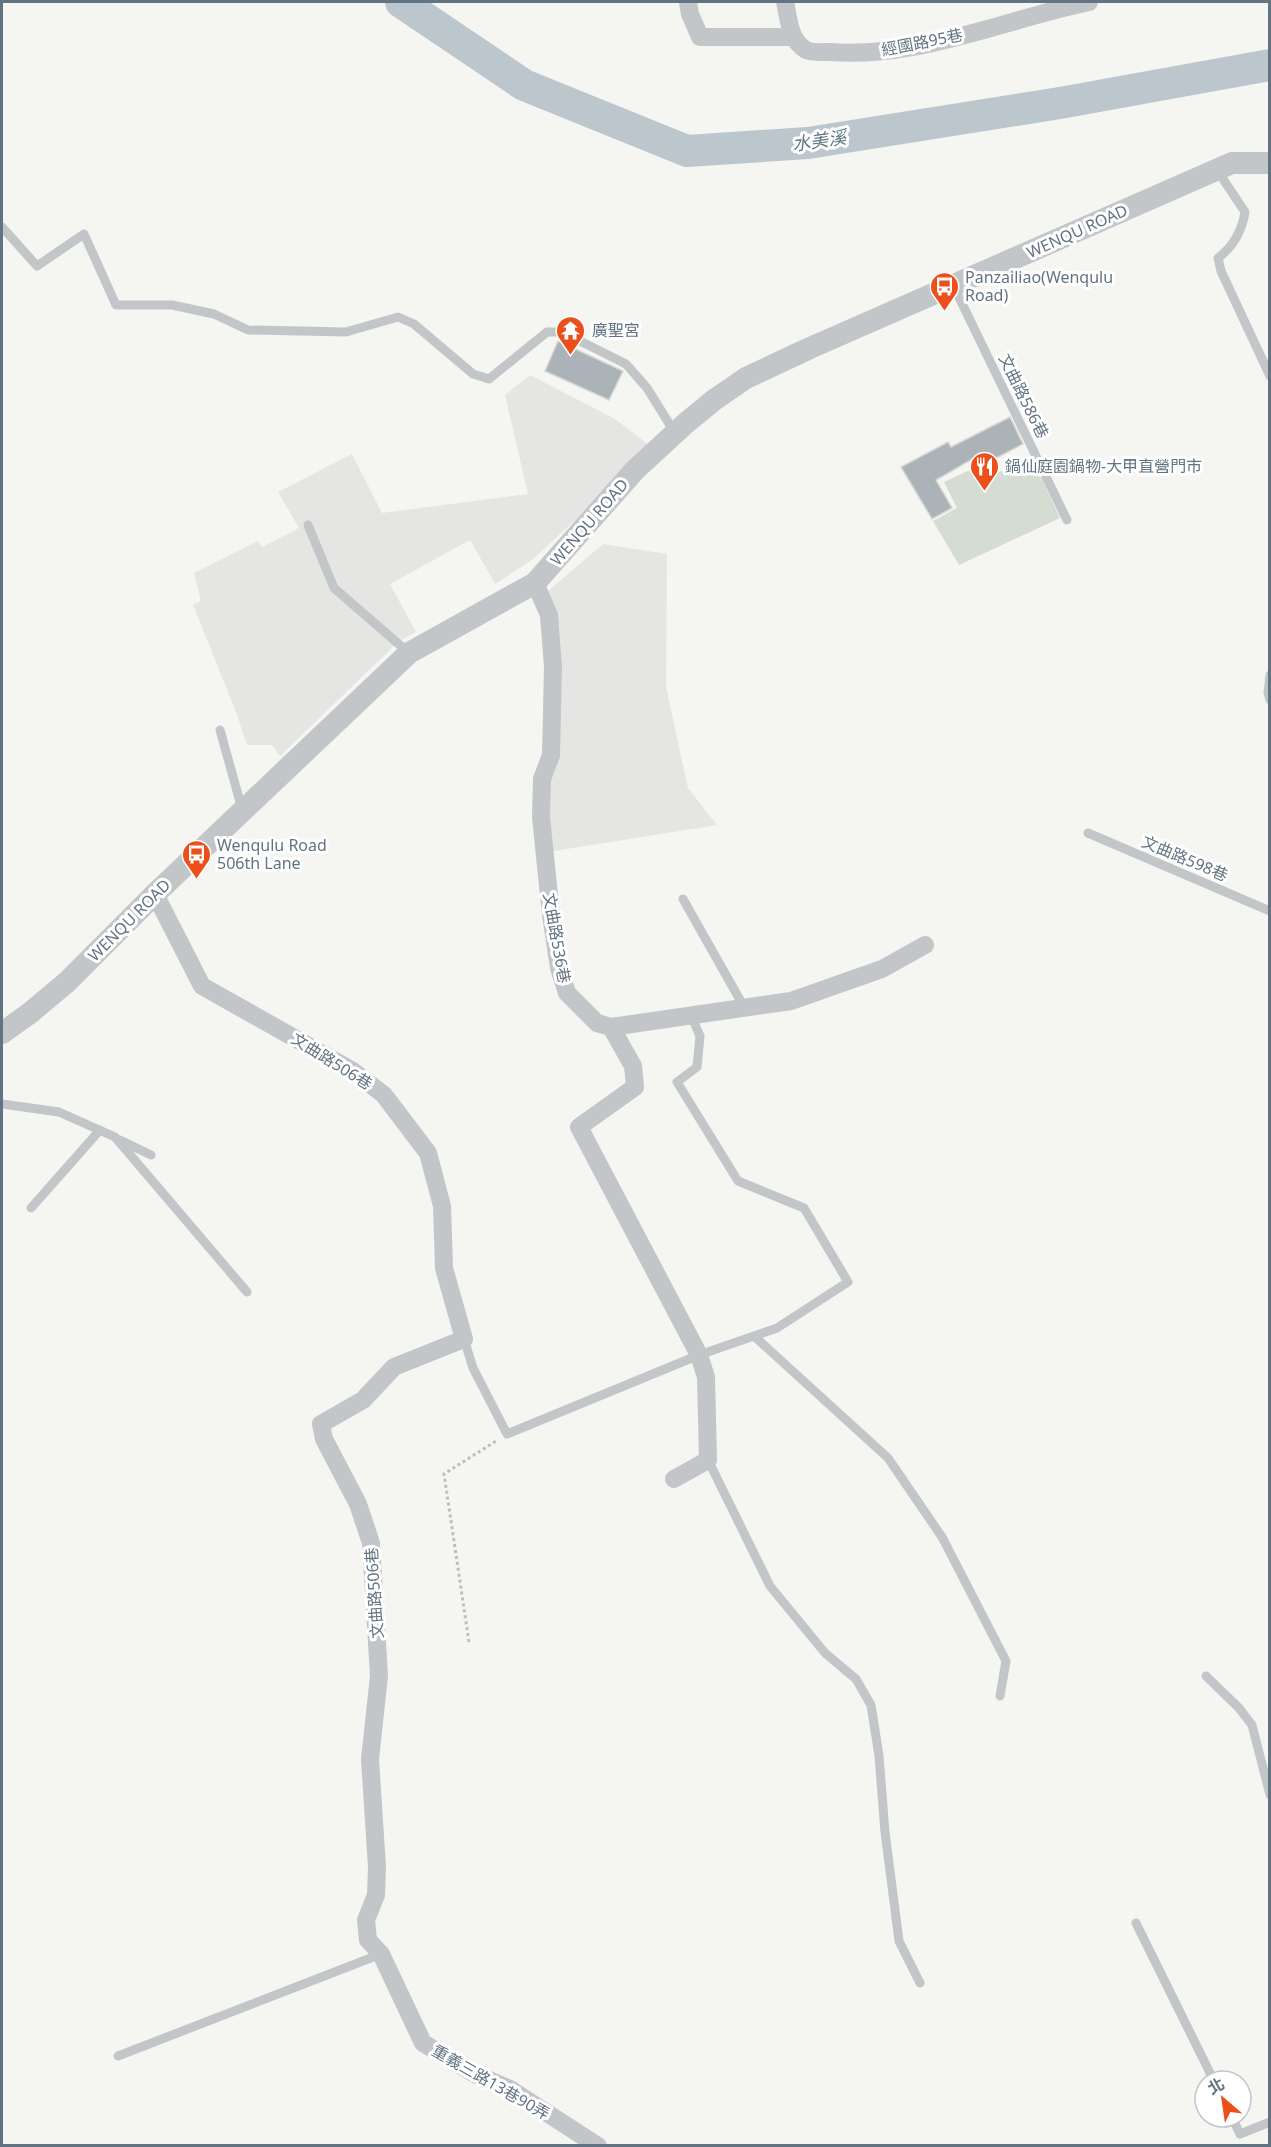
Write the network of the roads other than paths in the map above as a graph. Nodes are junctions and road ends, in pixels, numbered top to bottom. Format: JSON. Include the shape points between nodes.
{"nodes":[{"id":1,"x":688,"y":2,"type":"edge"},
{"id":2,"x":785,"y":2,"type":"edge"},
{"id":3,"x":1089,"y":2,"type":"edge"},
{"id":4,"x":793,"y":37,"type":"junction"},
{"id":5,"x":1269,"y":163,"type":"edge"},
{"id":6,"x":1217,"y":170,"type":"junction"},
{"id":7,"x":2,"y":227,"type":"edge"},
{"id":8,"x":953,"y":285,"type":"junction"},
{"id":9,"x":1269,"y":376,"type":"edge"},
{"id":10,"x":675,"y":433,"type":"junction"},
{"id":11,"x":1067,"y":520,"type":"dead end"},
{"id":12,"x":308,"y":525,"type":"dead end"},
{"id":13,"x":535,"y":583,"type":"junction"},
{"id":14,"x":409,"y":653,"type":"junction"},
{"id":15,"x":1269,"y":675,"type":"edge"},
{"id":16,"x":1269,"y":700,"type":"edge"},
{"id":17,"x":220,"y":730,"type":"dead end"},
{"id":18,"x":242,"y":812,"type":"junction"},
{"id":19,"x":1088,"y":833,"type":"dead end"},
{"id":20,"x":155,"y":894,"type":"junction"},
{"id":21,"x":683,"y":899,"type":"dead end"},
{"id":22,"x":1269,"y":911,"type":"edge"},
{"id":23,"x":925,"y":945,"type":"dead end"},
{"id":24,"x":744,"y":1007,"type":"junction"},
{"id":25,"x":691,"y":1015,"type":"junction"},
{"id":26,"x":611,"y":1027,"type":"junction"},
{"id":27,"x":2,"y":1033,"type":"edge"},
{"id":28,"x":2,"y":1104,"type":"edge"},
{"id":29,"x":100,"y":1130,"type":"junction"},
{"id":30,"x":116,"y":1137,"type":"junction"},
{"id":31,"x":151,"y":1155,"type":"dead end"},
{"id":32,"x":31,"y":1208,"type":"dead end"},
{"id":33,"x":247,"y":1292,"type":"dead end"},
{"id":34,"x":754,"y":1336,"type":"junction"},
{"id":35,"x":464,"y":1339,"type":"junction"},
{"id":36,"x":699,"y":1355,"type":"junction"},
{"id":37,"x":708,"y":1460,"type":"junction"},
{"id":38,"x":674,"y":1479,"type":"dead end"},
{"id":39,"x":1206,"y":1676,"type":"dead end"},
{"id":40,"x":1000,"y":1696,"type":"dead end"},
{"id":41,"x":1269,"y":1795,"type":"edge"},
{"id":42,"x":1136,"y":1923,"type":"dead end"},
{"id":43,"x":368,"y":1940,"type":"joint"},
{"id":44,"x":381,"y":1954,"type":"junction"},
{"id":45,"x":921,"y":1983,"type":"dead end"},
{"id":46,"x":118,"y":2056,"type":"dead end"},
{"id":47,"x":1208,"y":2069,"type":"edge"},
{"id":48,"x":1269,"y":2122,"type":"edge"},
{"id":49,"x":1253,"y":2128,"type":"edge"},
{"id":50,"x":1238,"y":2129,"type":"edge"},
{"id":51,"x":1251,"y":2129,"type":"edge"},
{"id":52,"x":598,"y":2145,"type":"edge"}],
"edges":[{"from":1,"to":4,"type":"street","via":[[700,37]]},
{"from":2,"to":4,"type":"street"},
{"from":3,"to":4,"type":"street","name":"經國路95巷","via":[[1048,10],[939,43],[854,54],[807,51]]},
{"from":5,"to":6,"type":"street","name":"WENQU ROAD","via":[[1232,163]]},
{"from":6,"to":8,"type":"street","name":"WENQU ROAD"},
{"from":6,"to":9,"type":"lane","via":[[1245,212],[1230,249],[1218,258],[1221,271]]},
{"from":7,"to":10,"type":"lane","via":[[38,266],[84,234],[116,305],[172,305],[214,314],[248,330],[346,332],[398,317],[414,324],[473,374],[489,379],[547,332],[562,332],[626,364],[647,388]]},
{"from":8,"to":10,"type":"street","name":"WENQU ROAD","via":[[746,378]]},
{"from":8,"to":11,"type":"lane","name":"文曲路586巷"},
{"from":10,"to":13,"type":"street","name":"WENQU ROAD","via":[[634,470]]},
{"from":12,"to":14,"type":"lane","via":[[334,588]]},
{"from":13,"to":14,"type":"street","name":"WENQU ROAD"},
{"from":13,"to":26,"type":"street","name":"文曲路536巷","via":[[549,615],[554,667],[551,755],[542,779],[541,817],[559,968],[567,993],[597,1023]]},
{"from":14,"to":18,"type":"street","name":"WENQU ROAD"},
{"from":15,"to":16,"type":"lane"},
{"from":17,"to":18,"type":"lane"},
{"from":18,"to":20,"type":"street","name":"WENQU ROAD"},
{"from":19,"to":22,"type":"lane","name":"文曲路598巷"},
{"from":20,"to":27,"type":"street","name":"WENQU ROAD","via":[[67,982]]},
{"from":20,"to":35,"type":"street","name":"文曲路506巷","via":[[202,986],[353,1071],[384,1095],[428,1153],[442,1206],[444,1268]]},
{"from":21,"to":24,"type":"lane"},
{"from":23,"to":24,"type":"street","via":[[882,969],[791,1001]]},
{"from":24,"to":25,"type":"street"},
{"from":25,"to":26,"type":"street"},
{"from":25,"to":34,"type":"lane","via":[[700,1036],[697,1067],[677,1082],[738,1181],[804,1208],[848,1282],[777,1328]]},
{"from":26,"to":36,"type":"street","name":"文曲路536巷","via":[[633,1066],[635,1087],[579,1127]]},
{"from":28,"to":29,"type":"lane","via":[[59,1112]]},
{"from":29,"to":30,"type":"lane"},
{"from":29,"to":32,"type":"lane"},
{"from":30,"to":31,"type":"lane"},
{"from":30,"to":33,"type":"lane"},
{"from":34,"to":36,"type":"lane"},
{"from":34,"to":40,"type":"lane","via":[[888,1458],[942,1537],[1006,1661]]},
{"from":35,"to":36,"type":"lane","name":"文曲路506巷","via":[[473,1368],[507,1434]]},
{"from":35,"to":43,"type":"street","name":"文曲路506巷","via":[[394,1367],[363,1400],[321,1424],[324,1439],[358,1504],[371,1543],[379,1676],[370,1759],[376,1895],[366,1920]]},
{"from":36,"to":37,"type":"street","name":"文曲路536巷","via":[[706,1377]]},
{"from":37,"to":38,"type":"street"},
{"from":37,"to":45,"type":"lane","via":[[770,1586],[825,1653],[856,1679],[871,1705],[899,1941]]},
{"from":39,"to":41,"type":"lane","via":[[1252,1725]]},
{"from":42,"to":47,"type":"lane"},
{"from":43,"to":44,"type":"street","name":"重義三路13巷90弄"},
{"from":44,"to":46,"type":"lane"},
{"from":44,"to":52,"type":"street","name":"重義三路13巷90弄","via":[[423,2043],[475,2074],[510,2089]]},
{"from":48,"to":49,"type":"lane"},
{"from":50,"to":51,"type":"lane","via":[[1240,2133]]}]}
